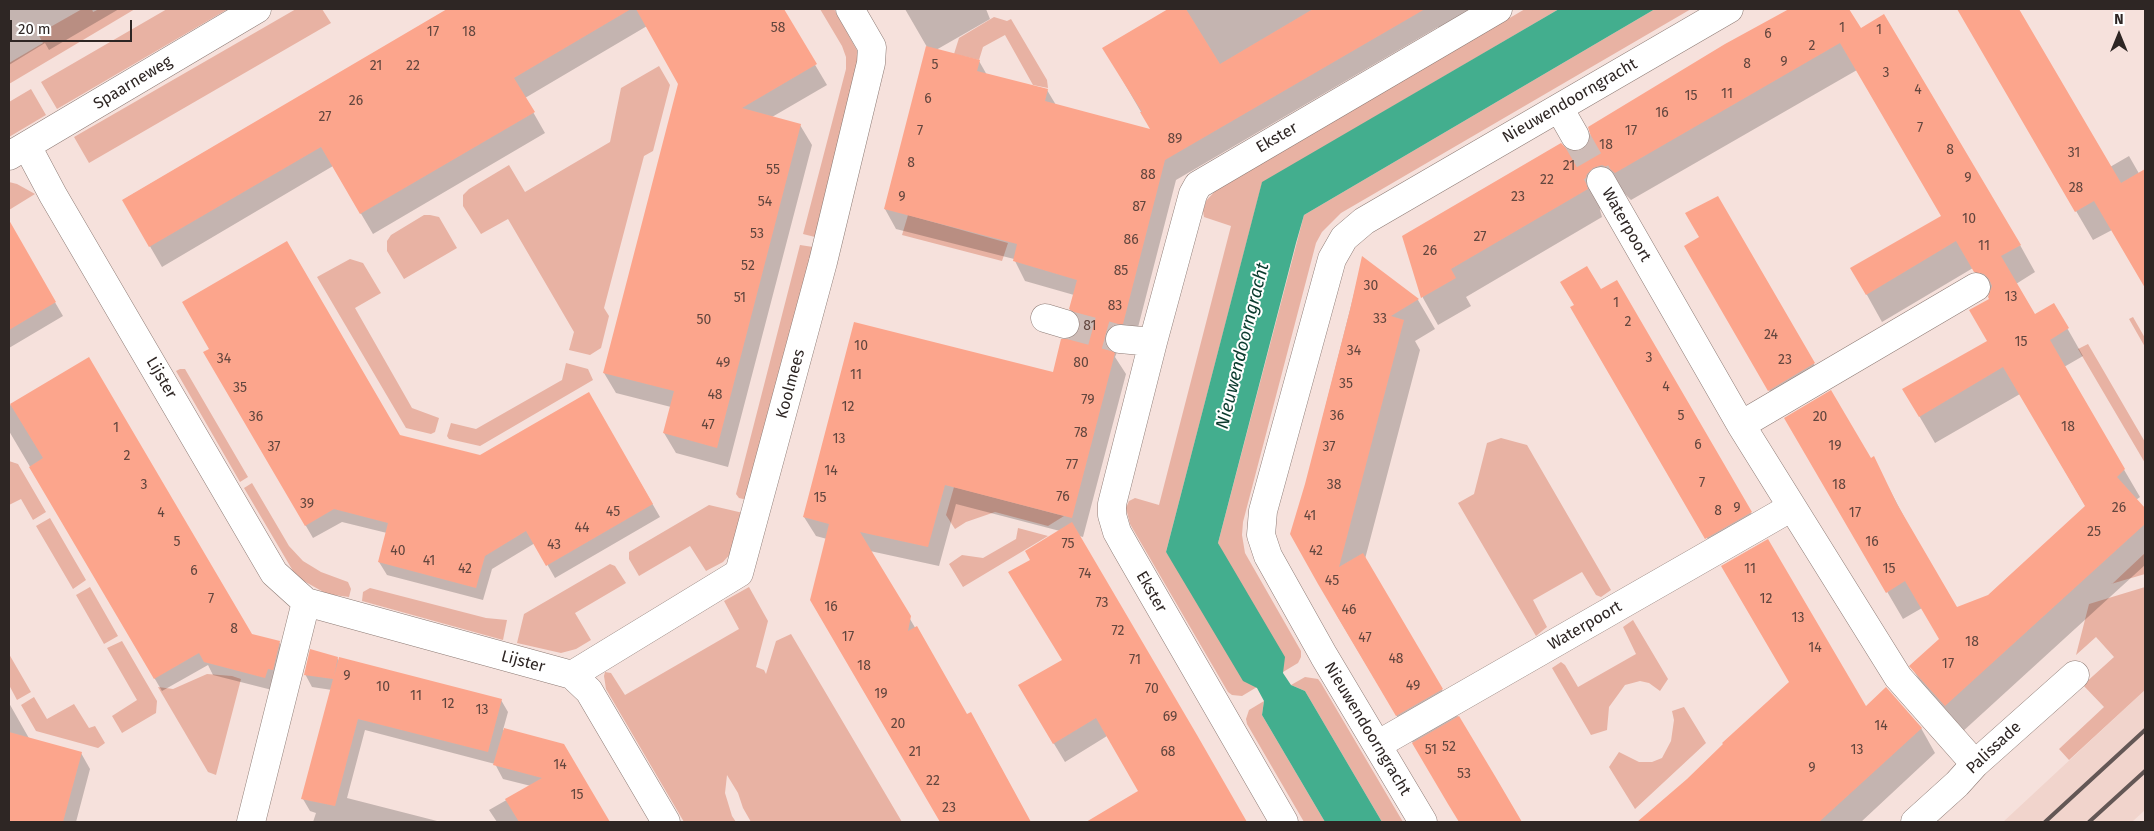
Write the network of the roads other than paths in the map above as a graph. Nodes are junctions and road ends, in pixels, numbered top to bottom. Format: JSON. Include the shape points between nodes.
{"nodes":[{"id":1,"x":256,"y":9,"type":"edge"},
{"id":2,"x":850,"y":9,"type":"edge"},
{"id":3,"x":1498,"y":9,"type":"edge"},
{"id":4,"x":1729,"y":9,"type":"edge"},
{"id":5,"x":1559,"y":108,"type":"junction"},
{"id":6,"x":1575,"y":136,"type":"tunnel mouth"},
{"id":7,"x":18,"y":151,"type":"edge"},
{"id":8,"x":1600,"y":181,"type":"tunnel mouth"},
{"id":9,"x":1976,"y":287,"type":"dead end"},
{"id":10,"x":1120,"y":339,"type":"tunnel mouth"},
{"id":11,"x":1153,"y":342,"type":"junction"},
{"id":12,"x":1741,"y":425,"type":"junction"},
{"id":13,"x":1792,"y":507,"type":"junction"},
{"id":14,"x":306,"y":602,"type":"junction"},
{"id":15,"x":572,"y":675,"type":"junction"},
{"id":16,"x":2075,"y":675,"type":"dead end"},
{"id":17,"x":1377,"y":745,"type":"junction"},
{"id":18,"x":1975,"y":764,"type":"junction"},
{"id":19,"x":251,"y":822,"type":"edge"},
{"id":20,"x":666,"y":822,"type":"edge"},
{"id":21,"x":1284,"y":822,"type":"edge"},
{"id":22,"x":1423,"y":822,"type":"edge"},
{"id":23,"x":1915,"y":822,"type":"edge"}],
"edges":[{"from":1,"to":7,"type":"street","name":"Spaarneweg"},
{"from":2,"to":15,"type":"street","name":"Koolmees","via":[[872,47],[871,63],[823,262],[740,573]]},
{"from":3,"to":11,"type":"street","name":"Ekster","via":[[1198,185]]},
{"from":4,"to":5,"type":"street","name":"Nieuwendoorngracht"},
{"from":5,"to":6,"type":"street"},
{"from":5,"to":17,"type":"street","name":"Nieuwendoorngracht","via":[[1364,221],[1344,238],[1332,259],[1263,511],[1262,535],[1268,556]]},
{"from":7,"to":14,"type":"street","name":"Lijster","via":[[53,195],[274,573]]},
{"from":8,"to":12,"type":"street","name":"Waterpoort"},
{"from":9,"to":12,"type":"street"},
{"from":10,"to":11,"type":"street"},
{"from":11,"to":21,"type":"street","name":"Ekster","via":[[1112,504],[1112,515],[1117,532]]},
{"from":12,"to":13,"type":"street","name":"Waterpoort"},
{"from":13,"to":17,"type":"street","name":"Waterpoort"},
{"from":13,"to":18,"type":"street","name":"Waterpoort","via":[[1898,676]]},
{"from":14,"to":15,"type":"street","name":"Lijster"},
{"from":14,"to":19,"type":"street"},
{"from":15,"to":20,"type":"street","name":"Lijster","via":[[589,691]]},
{"from":16,"to":18,"type":"street","name":"Palissade"},
{"from":17,"to":22,"type":"street","name":"Nieuwendoorngracht"},
{"from":18,"to":23,"type":"street","name":"Palissade"}]}
